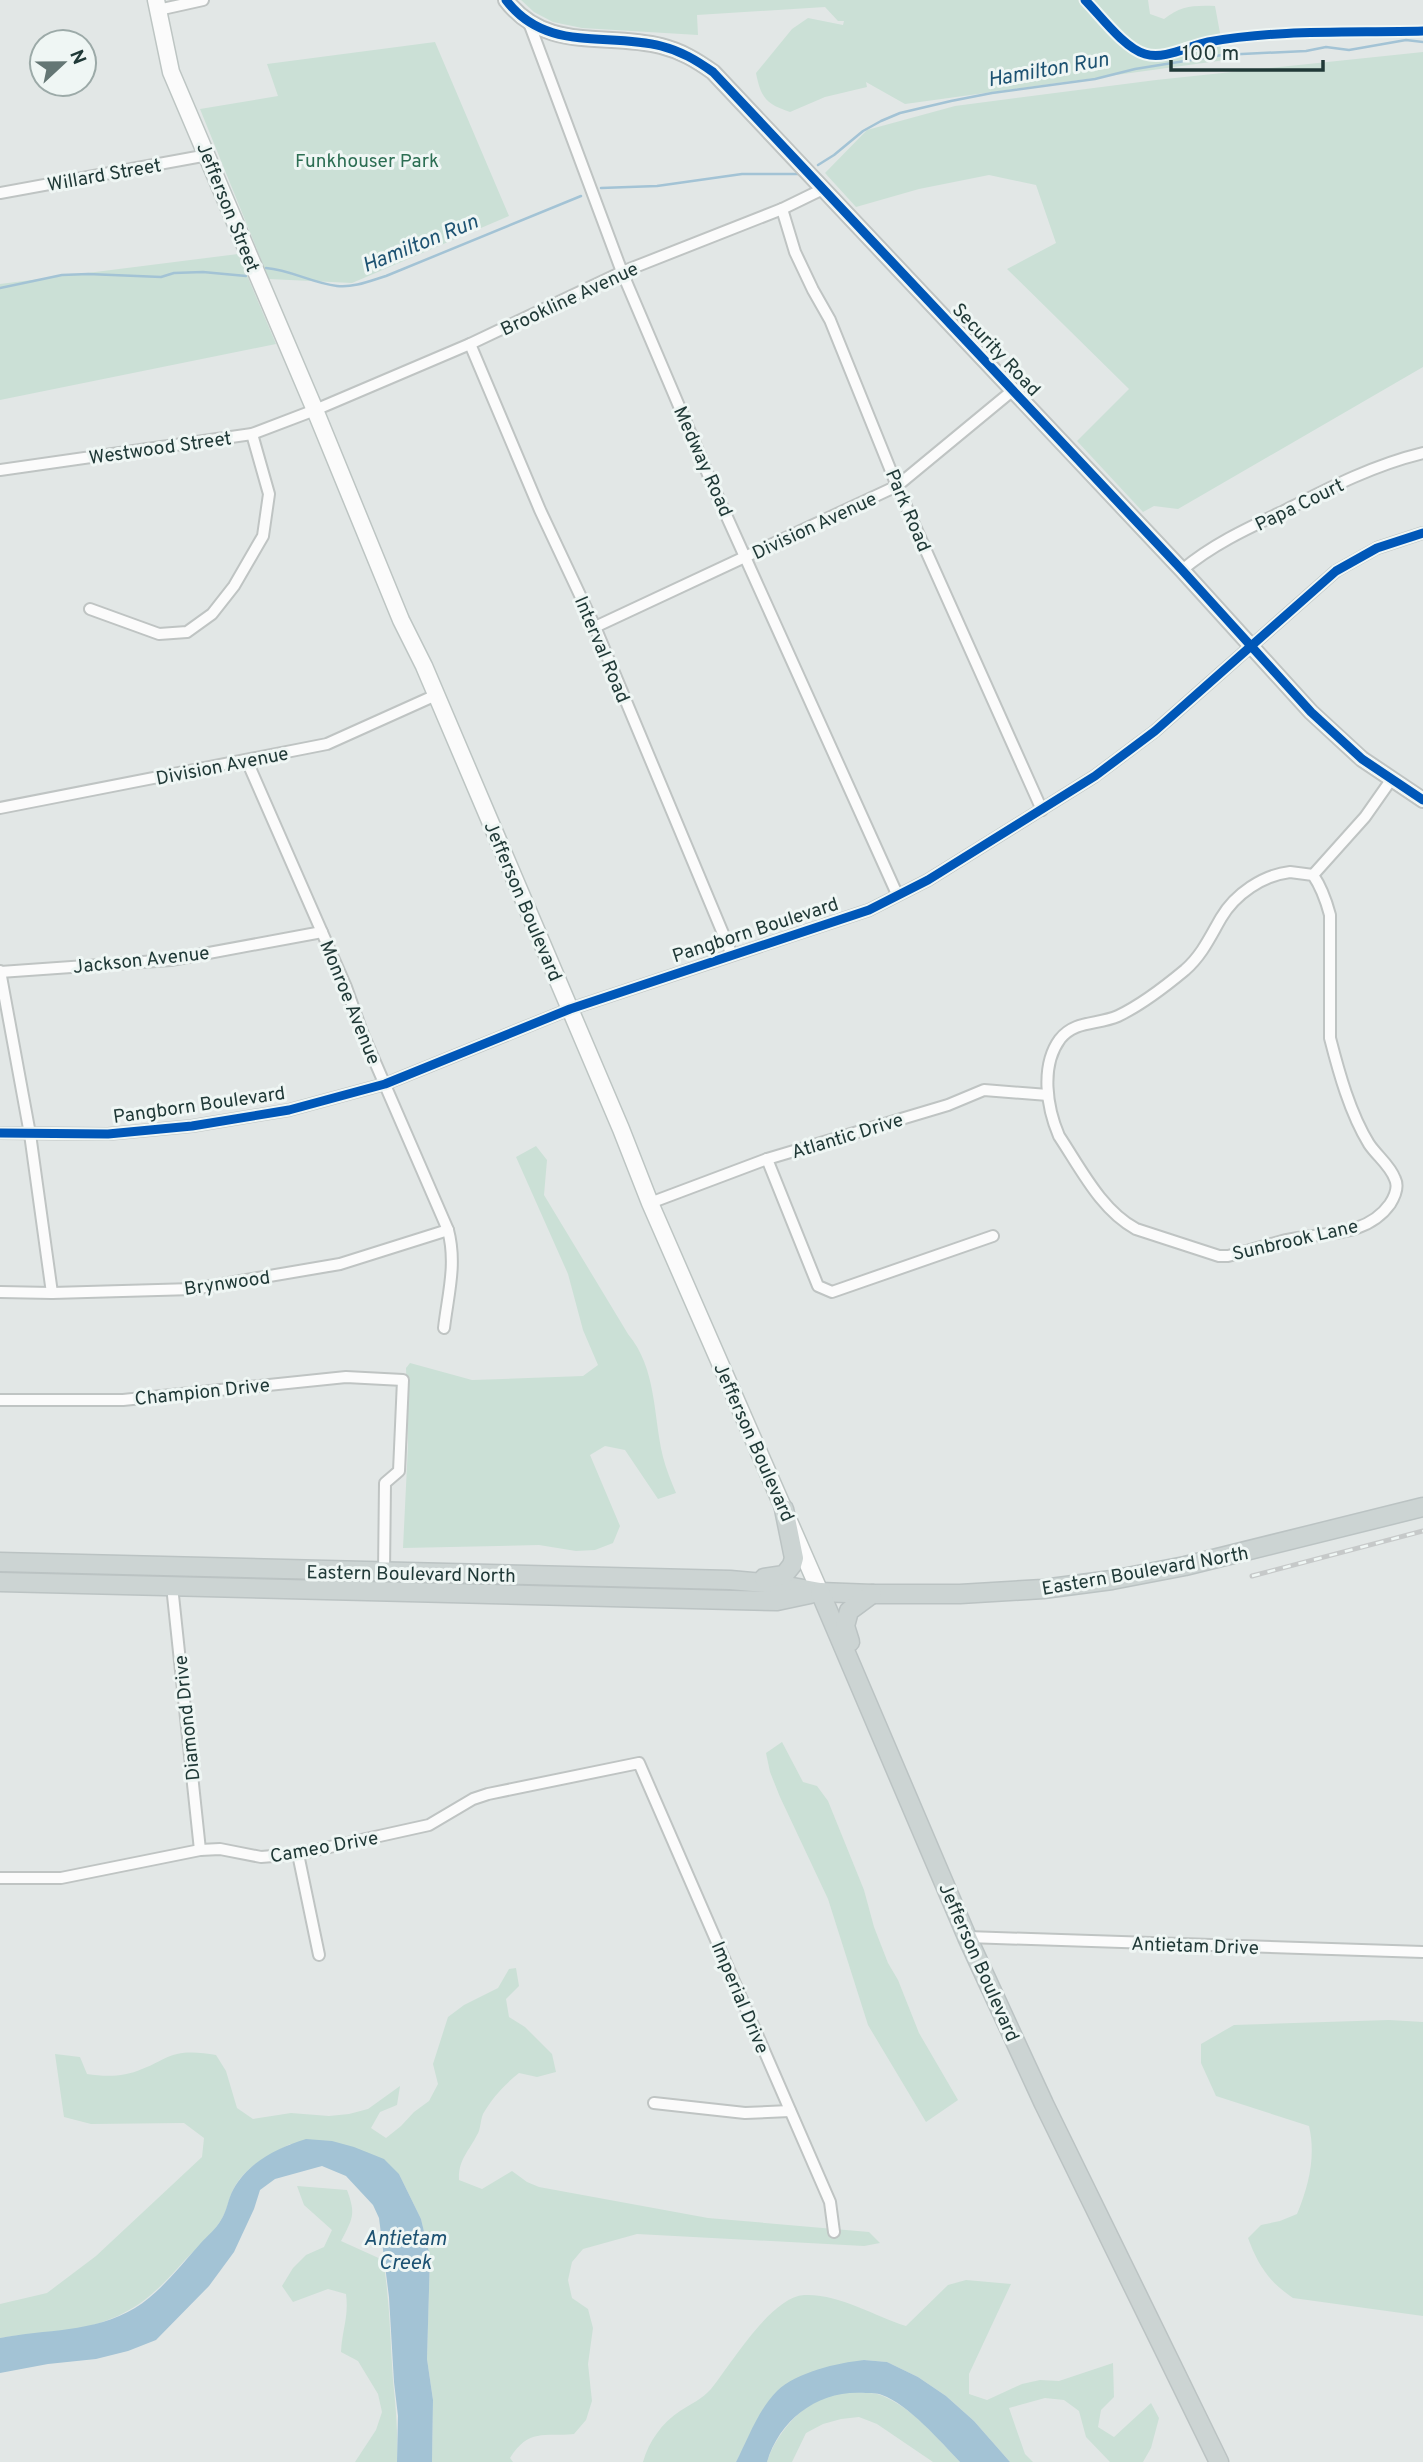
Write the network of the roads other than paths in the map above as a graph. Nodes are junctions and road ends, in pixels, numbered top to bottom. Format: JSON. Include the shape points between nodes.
{"nodes":[{"id":1,"x":203,"y":0,"type":"edge"},
{"id":2,"x":506,"y":0,"type":"edge"},
{"id":3,"x":157,"y":5,"type":"edge"},
{"id":4,"x":528,"y":20,"type":"junction"},
{"id":5,"x":208,"y":155,"type":"junction"},
{"id":6,"x":823,"y":188,"type":"junction"},
{"id":7,"x":0,"y":193,"type":"edge"},
{"id":8,"x":782,"y":209,"type":"junction"},
{"id":9,"x":622,"y":272,"type":"junction"},
{"id":10,"x":470,"y":344,"type":"junction"},
{"id":11,"x":1012,"y":391,"type":"junction"},
{"id":12,"x":315,"y":410,"type":"junction"},
{"id":13,"x":252,"y":434,"type":"junction"},
{"id":14,"x":1423,"y":453,"type":"edge"},
{"id":15,"x":0,"y":470,"type":"edge"},
{"id":16,"x":897,"y":486,"type":"junction"},
{"id":17,"x":1423,"y":533,"type":"edge"},
{"id":18,"x":747,"y":557,"type":"junction"},
{"id":19,"x":1182,"y":570,"type":"junction"},
{"id":20,"x":90,"y":609,"type":"dead end"},
{"id":21,"x":595,"y":627,"type":"junction"},
{"id":22,"x":1251,"y":647,"type":"junction"},
{"id":23,"x":436,"y":695,"type":"junction"},
{"id":24,"x":247,"y":761,"type":"junction"},
{"id":25,"x":1391,"y":780,"type":"junction"},
{"id":26,"x":1423,"y":800,"type":"edge"},
{"id":27,"x":0,"y":808,"type":"edge"},
{"id":28,"x":1041,"y":810,"type":"junction"},
{"id":29,"x":1313,"y":875,"type":"junction"},
{"id":30,"x":897,"y":894,"type":"junction"},
{"id":31,"x":322,"y":932,"type":"junction"},
{"id":32,"x":732,"y":955,"type":"junction"},
{"id":33,"x":0,"y":972,"type":"edge"},
{"id":34,"x":570,"y":1009,"type":"junction"},
{"id":35,"x":385,"y":1084,"type":"junction"},
{"id":36,"x":1048,"y":1095,"type":"junction"},
{"id":37,"x":0,"y":1133,"type":"edge"},
{"id":38,"x":30,"y":1134,"type":"junction"},
{"id":39,"x":767,"y":1159,"type":"junction"},
{"id":40,"x":650,"y":1203,"type":"junction"},
{"id":41,"x":448,"y":1230,"type":"junction"},
{"id":42,"x":993,"y":1236,"type":"dead end"},
{"id":43,"x":0,"y":1292,"type":"edge"},
{"id":44,"x":52,"y":1293,"type":"junction"},
{"id":45,"x":444,"y":1328,"type":"dead end"},
{"id":46,"x":0,"y":1400,"type":"edge"},
{"id":47,"x":1423,"y":1507,"type":"edge"},
{"id":48,"x":784,"y":1509,"type":"junction"},
{"id":49,"x":0,"y":1562,"type":"edge"},
{"id":50,"x":297,"y":1570,"type":"junction"},
{"id":51,"x":383,"y":1572,"type":"junction"},
{"id":52,"x":730,"y":1580,"type":"junction"},
{"id":53,"x":0,"y":1582,"type":"edge"},
{"id":54,"x":172,"y":1586,"type":"junction"},
{"id":55,"x":281,"y":1589,"type":"junction"},
{"id":56,"x":820,"y":1592,"type":"junction"},
{"id":57,"x":872,"y":1594,"type":"junction"},
{"id":58,"x":864,"y":1693,"type":"junction"},
{"id":59,"x":639,"y":1763,"type":"joint"},
{"id":60,"x":200,"y":1850,"type":"junction"},
{"id":61,"x":298,"y":1854,"type":"junction"},
{"id":62,"x":0,"y":1878,"type":"edge"},
{"id":63,"x":967,"y":1937,"type":"junction"},
{"id":64,"x":1423,"y":1952,"type":"edge"},
{"id":65,"x":319,"y":1955,"type":"dead end"},
{"id":66,"x":654,"y":2103,"type":"dead end"},
{"id":67,"x":790,"y":2112,"type":"junction"},
{"id":68,"x":834,"y":2232,"type":"dead end"},
{"id":69,"x":1219,"y":2462,"type":"edge"}],
"edges":[{"from":1,"to":3,"type":"street"},
{"from":2,"to":4,"type":"street","name":"Security Road"},
{"from":3,"to":5,"type":"main road","name":"Jefferson Street","via":[[171,72]]},
{"from":4,"to":6,"type":"street","name":"Security Road","via":[[549,33],[658,45],[696,59]]},
{"from":4,"to":9,"type":"street","name":"Medway Road"},
{"from":5,"to":7,"type":"street","name":"Willard Street"},
{"from":5,"to":12,"type":"main road","name":"Jefferson Street"},
{"from":6,"to":8,"type":"street","name":"Brookline Avenue"},
{"from":6,"to":11,"type":"street","name":"Security Road"},
{"from":8,"to":9,"type":"street","name":"Brookline Avenue"},
{"from":8,"to":16,"type":"street","name":"Park Road","via":[[795,251],[830,320]]},
{"from":9,"to":10,"type":"street","name":"Brookline Avenue"},
{"from":9,"to":18,"type":"street","name":"Medway Road"},
{"from":10,"to":12,"type":"street","name":"Brookline Avenue"},
{"from":10,"to":21,"type":"street","name":"Interval Road"},
{"from":11,"to":16,"type":"street","name":"Division Avenue"},
{"from":11,"to":19,"type":"street","name":"Security Road"},
{"from":12,"to":13,"type":"street","name":"Westwood Street"},
{"from":12,"to":23,"type":"main road","name":"Jefferson Boulevard"},
{"from":13,"to":15,"type":"street","name":"Westwood Street"},
{"from":13,"to":20,"type":"street","via":[[269,494],[263,536],[212,614],[187,632],[159,634]]},
{"from":14,"to":19,"type":"street","name":"Papa Court","via":[[1353,477],[1213,546]]},
{"from":16,"to":18,"type":"street","name":"Division Avenue"},
{"from":16,"to":28,"type":"street","name":"Park Road"},
{"from":17,"to":22,"type":"street","name":"Pangborn Boulevard","via":[[1377,548],[1336,571]]},
{"from":18,"to":21,"type":"street","name":"Division Avenue"},
{"from":18,"to":30,"type":"street","name":"Medway Road"},
{"from":19,"to":22,"type":"street","name":"Security Road"},
{"from":21,"to":32,"type":"street","name":"Interval Road"},
{"from":22,"to":25,"type":"street","name":"Security Road","via":[[1335,735]]},
{"from":22,"to":28,"type":"street","name":"Pangborn Boulevard","via":[[1156,731]]},
{"from":23,"to":24,"type":"street","name":"Division Avenue","via":[[327,744]]},
{"from":23,"to":34,"type":"main road","name":"Jefferson Boulevard"},
{"from":24,"to":27,"type":"street","name":"Division Avenue"},
{"from":24,"to":31,"type":"street","name":"Monroe Avenue"},
{"from":25,"to":26,"type":"street","name":"Security Road"},
{"from":25,"to":29,"type":"street","via":[[1366,817]]},
{"from":28,"to":30,"type":"street","name":"Pangborn Boulevard","via":[[928,880]]},
{"from":29,"to":36,"type":"street","name":"Sunbrook Lane","via":[[1284,873],[1247,890],[1228,908],[1208,944],[1185,970],[1120,1015],[1067,1032],[1051,1057]]},
{"from":29,"to":36,"type":"street","name":"Sunbrook Lane","via":[[1330,915],[1333,1052],[1359,1125],[1397,1188],[1380,1214],[1352,1230],[1228,1256],[1156,1236],[1124,1222],[1108,1208],[1059,1136]]},
{"from":30,"to":32,"type":"street","name":"Pangborn Boulevard","via":[[843,920]]},
{"from":31,"to":33,"type":"street","name":"Jackson Avenue","via":[[171,960]]},
{"from":31,"to":35,"type":"street","name":"Monroe Avenue"},
{"from":32,"to":34,"type":"street","name":"Pangborn Boulevard"},
{"from":33,"to":38,"type":"street"},
{"from":34,"to":35,"type":"street","name":"Pangborn Boulevard"},
{"from":34,"to":40,"type":"main road","name":"Jefferson Boulevard"},
{"from":35,"to":38,"type":"street","name":"Pangborn Boulevard","via":[[289,1110],[192,1126],[108,1134]]},
{"from":35,"to":41,"type":"street","name":"Monroe Avenue"},
{"from":36,"to":39,"type":"street","name":"Atlantic Drive","via":[[984,1090]]},
{"from":37,"to":38,"type":"street","name":"Pangborn Boulevard"},
{"from":38,"to":44,"type":"street"},
{"from":39,"to":40,"type":"street","name":"Atlantic Drive"},
{"from":39,"to":42,"type":"street","via":[[818,1286],[832,1292]]},
{"from":40,"to":48,"type":"main road","name":"Jefferson Boulevard"},
{"from":41,"to":44,"type":"street","name":"Brynwood","via":[[340,1264],[192,1289]]},
{"from":41,"to":45,"type":"street","name":"Monroe Avenue","via":[[453,1264]]},
{"from":43,"to":44,"type":"street","name":"Brynwood"},
{"from":46,"to":51,"type":"street","name":"Champion Drive","via":[[123,1400],[346,1377],[403,1380],[399,1471],[385,1483]]},
{"from":47,"to":57,"type":"main road","name":"Eastern Boulevard North","via":[[1239,1554],[1112,1580],[960,1594]]},
{"from":48,"to":52,"type":"main road","via":[[794,1558],[789,1570],[777,1578]]},
{"from":48,"to":56,"type":"main road","name":"Jefferson Boulevard"},
{"from":49,"to":50,"type":"main road","name":"Eastern Boulevard North"},
{"from":50,"to":51,"type":"main road","name":"Eastern Boulevard North"},
{"from":50,"to":54,"type":"main road","via":[[273,1576],[189,1574],[177,1578]]},
{"from":51,"to":52,"type":"main road","name":"Eastern Boulevard North"},
{"from":51,"to":55,"type":"main road","via":[[371,1581],[299,1581]]},
{"from":52,"to":56,"type":"main road","name":"Eastern Boulevard North"},
{"from":53,"to":54,"type":"main road","name":"Eastern Boulevard North"},
{"from":54,"to":55,"type":"main road","name":"Eastern Boulevard North"},
{"from":54,"to":60,"type":"street","name":"Diamond Drive"},
{"from":55,"to":56,"type":"main road","name":"Eastern Boulevard North","via":[[777,1601]]},
{"from":56,"to":57,"type":"main road","name":"Eastern Boulevard North"},
{"from":56,"to":58,"type":"main road","name":"Jefferson Boulevard"},
{"from":57,"to":58,"type":"main road","via":[[849,1611],[845,1626]]},
{"from":58,"to":63,"type":"main road","name":"Jefferson Boulevard"},
{"from":59,"to":61,"type":"street","name":"Cameo Drive","via":[[488,1794],[429,1825]]},
{"from":59,"to":67,"type":"street","name":"Imperial Drive"},
{"from":60,"to":61,"type":"street","name":"Cameo Drive","via":[[261,1857]]},
{"from":60,"to":62,"type":"street","name":"Cameo Drive","via":[[61,1878]]},
{"from":61,"to":65,"type":"street"},
{"from":63,"to":64,"type":"street","name":"Antietam Drive"},
{"from":63,"to":69,"type":"main road","name":"Jefferson Boulevard","via":[[1049,2116]]},
{"from":66,"to":67,"type":"street","via":[[745,2113]]},
{"from":67,"to":68,"type":"street","name":"Imperial Drive","via":[[830,2202]]}]}
